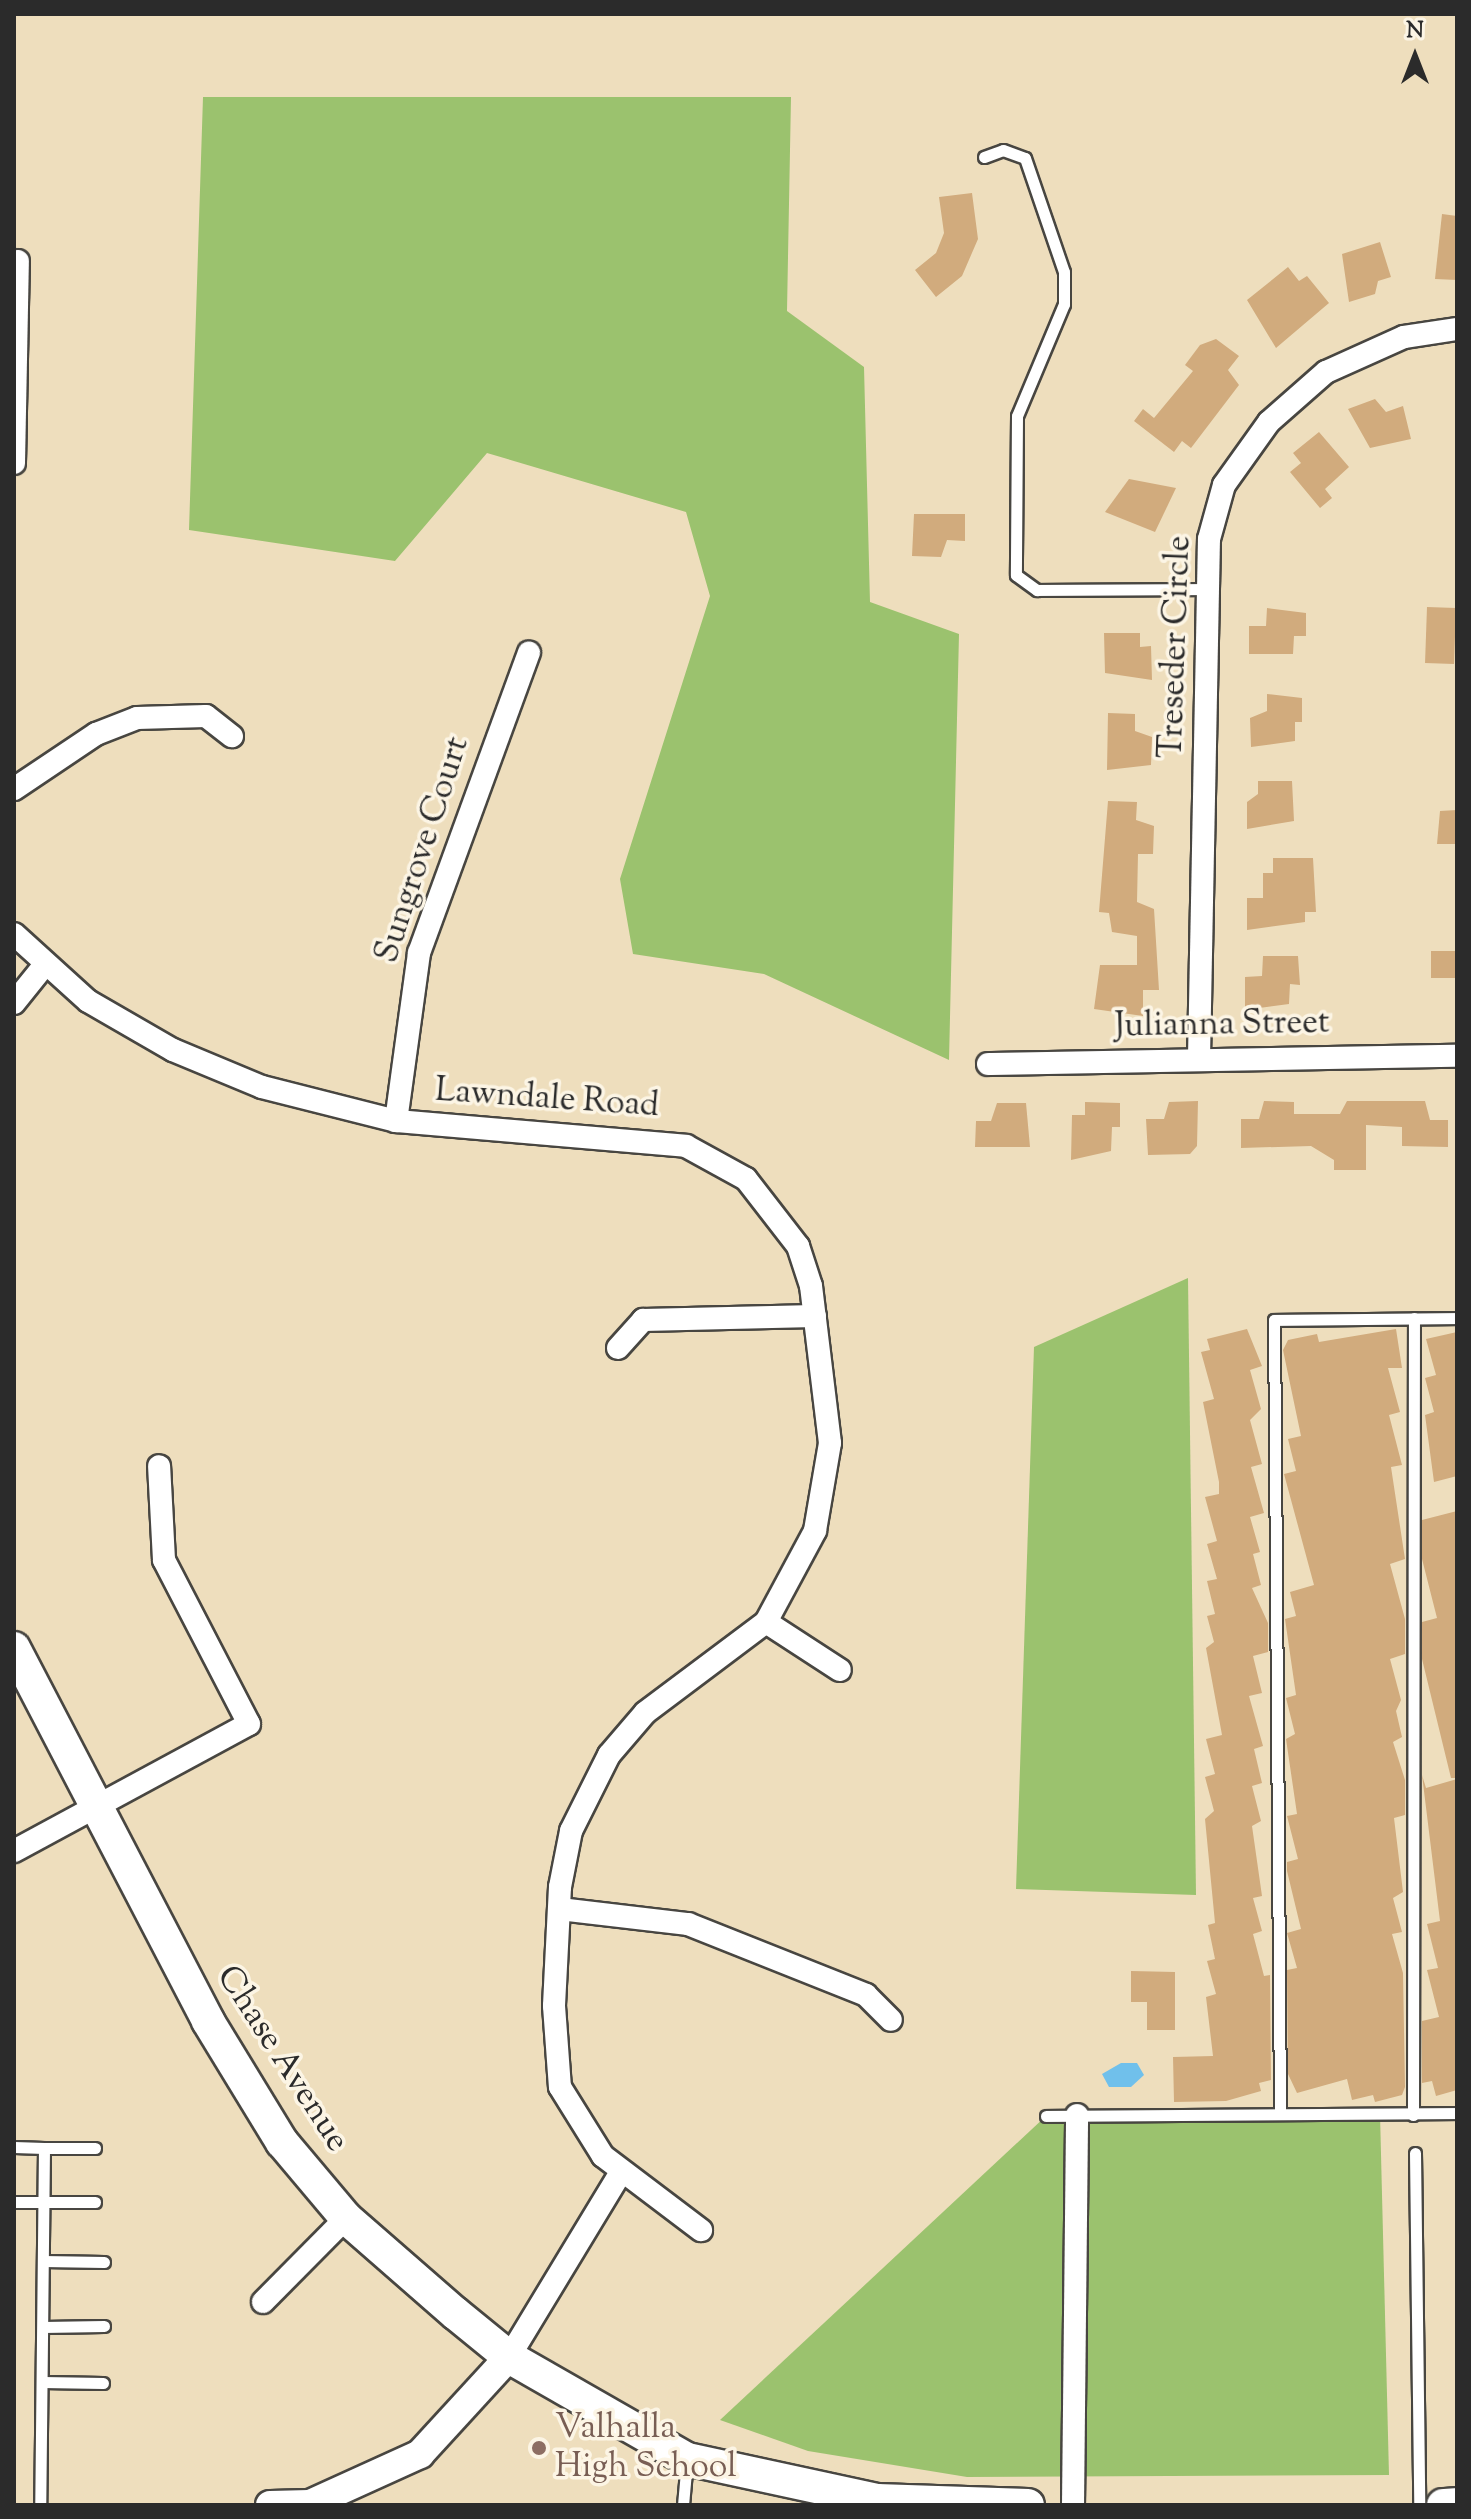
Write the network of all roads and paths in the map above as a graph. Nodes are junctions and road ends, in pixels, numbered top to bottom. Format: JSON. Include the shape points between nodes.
{"nodes":[{"id":1,"x":984,"y":157,"type":"dead end"},
{"id":2,"x":18,"y":261,"type":"dead end"},
{"id":3,"x":1457,"y":329,"type":"edge"},
{"id":4,"x":14,"y":463,"type":"edge"},
{"id":5,"x":1209,"y":589,"type":"junction"},
{"id":6,"x":529,"y":652,"type":"dead end"},
{"id":7,"x":232,"y":736,"type":"dead end"},
{"id":8,"x":14,"y":789,"type":"edge"},
{"id":9,"x":14,"y":934,"type":"edge"},
{"id":10,"x":43,"y":967,"type":"junction"},
{"id":11,"x":14,"y":1003,"type":"edge"},
{"id":12,"x":1457,"y":1056,"type":"edge"},
{"id":13,"x":1199,"y":1058,"type":"junction"},
{"id":14,"x":988,"y":1064,"type":"dead end"},
{"id":15,"x":396,"y":1121,"type":"junction"},
{"id":16,"x":815,"y":1316,"type":"junction"},
{"id":17,"x":1414,"y":1318,"type":"junction"},
{"id":18,"x":1457,"y":1318,"type":"edge"},
{"id":19,"x":618,"y":1348,"type":"dead end"},
{"id":20,"x":159,"y":1466,"type":"dead end"},
{"id":21,"x":766,"y":1622,"type":"junction"},
{"id":22,"x":14,"y":1648,"type":"edge"},
{"id":23,"x":840,"y":1670,"type":"dead end"},
{"id":24,"x":97,"y":1811,"type":"junction"},
{"id":25,"x":14,"y":1851,"type":"edge"},
{"id":26,"x":560,"y":1909,"type":"junction"},
{"id":27,"x":891,"y":2020,"type":"dead end"},
{"id":28,"x":1457,"y":2113,"type":"edge"},
{"id":29,"x":1280,"y":2114,"type":"junction"},
{"id":30,"x":1077,"y":2115,"type":"junction"},
{"id":31,"x":1413,"y":2115,"type":"junction"},
{"id":32,"x":1046,"y":2116,"type":"dead end"},
{"id":33,"x":14,"y":2147,"type":"edge"},
{"id":34,"x":44,"y":2148,"type":"junction"},
{"id":35,"x":95,"y":2148,"type":"dead end"},
{"id":36,"x":1415,"y":2153,"type":"dead end"},
{"id":37,"x":620,"y":2174,"type":"junction"},
{"id":38,"x":14,"y":2202,"type":"edge"},
{"id":39,"x":43,"y":2202,"type":"junction"},
{"id":40,"x":95,"y":2202,"type":"dead end"},
{"id":41,"x":346,"y":2218,"type":"junction"},
{"id":42,"x":701,"y":2230,"type":"dead end"},
{"id":43,"x":43,"y":2261,"type":"junction"},
{"id":44,"x":104,"y":2262,"type":"dead end"},
{"id":45,"x":263,"y":2302,"type":"dead end"},
{"id":46,"x":104,"y":2326,"type":"dead end"},
{"id":47,"x":43,"y":2327,"type":"junction"},
{"id":48,"x":509,"y":2357,"type":"junction"},
{"id":49,"x":42,"y":2382,"type":"junction"},
{"id":50,"x":103,"y":2383,"type":"dead end"},
{"id":51,"x":687,"y":2459,"type":"junction"},
{"id":52,"x":817,"y":2497,"type":"edge"},
{"id":53,"x":959,"y":2502,"type":"edge"},
{"id":54,"x":1457,"y":2504,"type":"edge"},
{"id":55,"x":40,"y":2505,"type":"edge"},
{"id":56,"x":270,"y":2505,"type":"edge"},
{"id":57,"x":289,"y":2505,"type":"edge"},
{"id":58,"x":683,"y":2505,"type":"edge"},
{"id":59,"x":1028,"y":2505,"type":"edge"},
{"id":60,"x":1073,"y":2505,"type":"edge"},
{"id":61,"x":1419,"y":2505,"type":"edge"},
{"id":62,"x":1443,"y":2505,"type":"edge"}],
"edges":[{"from":1,"to":5,"type":"lane","via":[[1003,150],[1025,158],[1064,272],[1064,304],[1017,416],[1016,575],[1037,590]]},
{"from":2,"to":4,"type":"street"},
{"from":3,"to":5,"type":"street","name":"Treseder Circle","via":[[1404,337],[1351,357],[1277,412],[1224,485],[1209,539]]},
{"from":5,"to":13,"type":"street","name":"Treseder Circle"},
{"from":6,"to":15,"type":"street","name":"Sungrove Court","via":[[419,953]]},
{"from":7,"to":8,"type":"street","via":[[206,716],[137,718],[96,734]]},
{"from":9,"to":10,"type":"street","name":"Lawndale Road"},
{"from":10,"to":11,"type":"street"},
{"from":10,"to":15,"type":"street","name":"Lawndale Road","via":[[130,1027],[217,1070]]},
{"from":12,"to":13,"type":"street","name":"Julianna Street"},
{"from":13,"to":14,"type":"street","name":"Julianna Street"},
{"from":15,"to":16,"type":"street","name":"Lawndale Road","via":[[641,1136],[707,1154],[746,1179],[788,1227],[806,1265]]},
{"from":16,"to":19,"type":"street","via":[[643,1320]]},
{"from":16,"to":21,"type":"street","name":"Lawndale Road","via":[[828,1473],[806,1555]]},
{"from":17,"to":18,"type":"lane"},
{"from":17,"to":29,"type":"lane","via":[[1274,1320]]},
{"from":17,"to":31,"type":"lane"},
{"from":20,"to":24,"type":"street","via":[[164,1560],[249,1724]]},
{"from":21,"to":23,"type":"street"},
{"from":21,"to":26,"type":"street","name":"Lawndale Road","via":[[645,1713],[609,1755],[571,1831]]},
{"from":22,"to":24,"type":"main road","name":"Chase Avenue"},
{"from":24,"to":25,"type":"street"},
{"from":24,"to":41,"type":"main road","name":"Chase Avenue","via":[[208,2021],[282,2142]]},
{"from":26,"to":27,"type":"street","via":[[688,1924],[866,1995]]},
{"from":26,"to":37,"type":"street","name":"Lawndale Road","via":[[554,2006],[560,2087],[586,2138]]},
{"from":28,"to":31,"type":"lane"},
{"from":29,"to":30,"type":"lane"},
{"from":29,"to":31,"type":"lane"},
{"from":30,"to":32,"type":"lane"},
{"from":30,"to":60,"type":"street"},
{"from":33,"to":34,"type":"lane"},
{"from":34,"to":35,"type":"lane"},
{"from":34,"to":39,"type":"lane"},
{"from":36,"to":61,"type":"lane"},
{"from":37,"to":42,"type":"street","name":"Lawndale Road"},
{"from":37,"to":48,"type":"street"},
{"from":38,"to":39,"type":"lane"},
{"from":39,"to":40,"type":"lane"},
{"from":39,"to":43,"type":"lane"},
{"from":41,"to":45,"type":"street"},
{"from":41,"to":48,"type":"main road","name":"Chase Avenue"},
{"from":43,"to":44,"type":"lane"},
{"from":43,"to":47,"type":"lane"},
{"from":46,"to":47,"type":"lane"},
{"from":47,"to":49,"type":"lane"},
{"from":48,"to":51,"type":"main road","name":"Chase Avenue"},
{"from":48,"to":57,"type":"street","via":[[420,2454],[310,2504]]},
{"from":49,"to":50,"type":"lane"},
{"from":49,"to":55,"type":"lane"},
{"from":51,"to":52,"type":"main road","name":"Chase Avenue"},
{"from":51,"to":58,"type":"lane"},
{"from":52,"to":53,"type":"main road","name":"Chase Avenue"},
{"from":53,"to":59,"type":"main road","name":"Chase Avenue"},
{"from":54,"to":62,"type":"main road"},
{"from":56,"to":57,"type":"street"}]}
